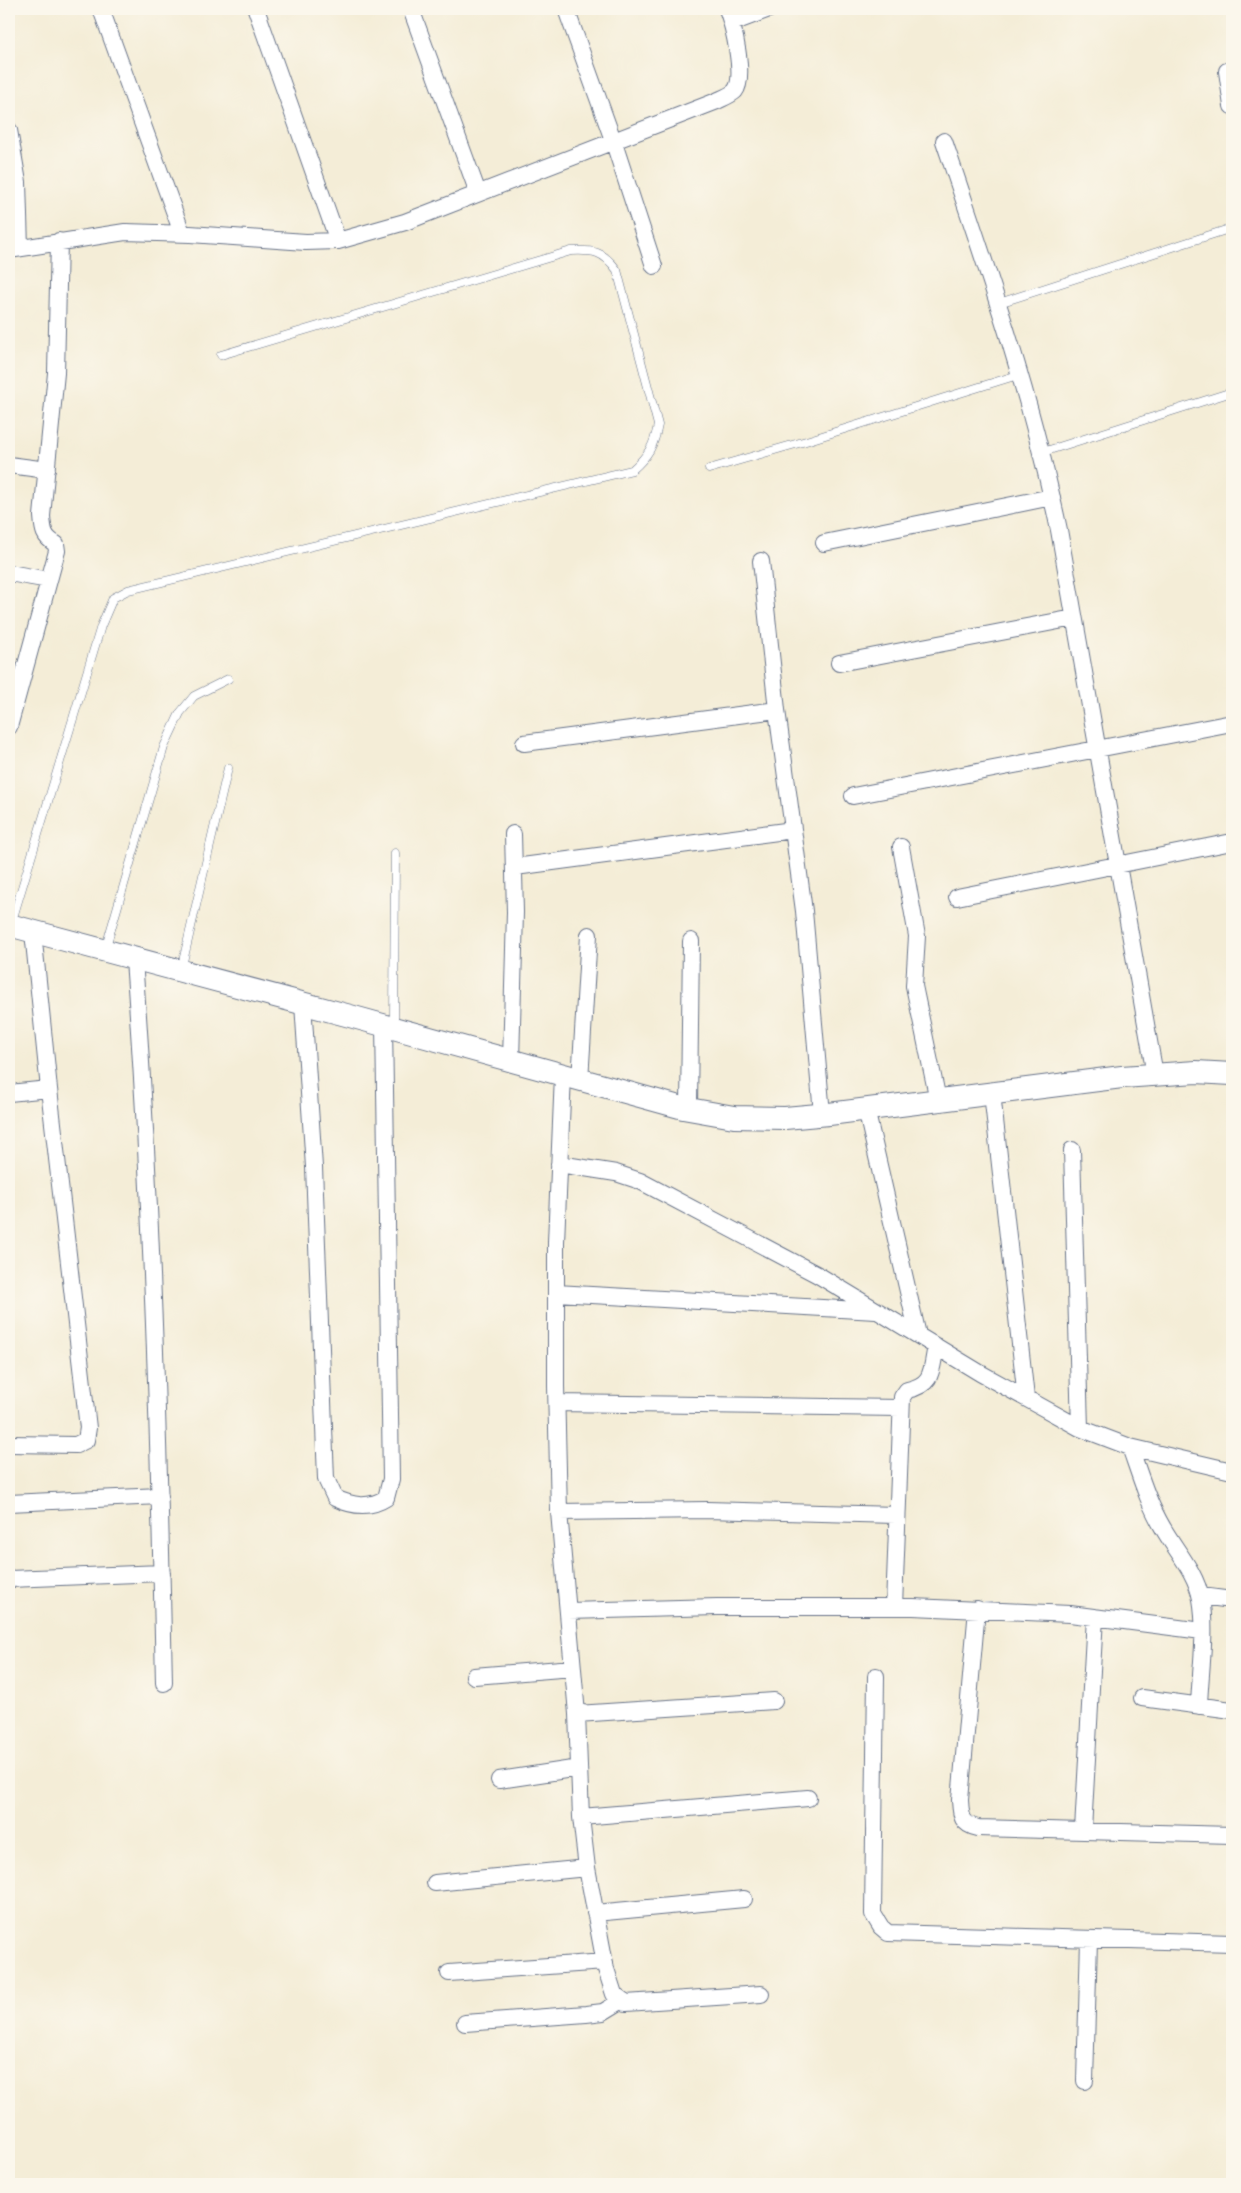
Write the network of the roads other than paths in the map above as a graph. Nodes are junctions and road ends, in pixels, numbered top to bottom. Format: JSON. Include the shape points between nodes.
{"nodes":[{"id":1,"x":101,"y":9,"type":"edge"},
{"id":2,"x":256,"y":9,"type":"edge"},
{"id":3,"x":411,"y":9,"type":"edge"},
{"id":4,"x":566,"y":9,"type":"edge"},
{"id":5,"x":769,"y":9,"type":"edge"},
{"id":6,"x":730,"y":16,"type":"edge"},
{"id":7,"x":1227,"y":71,"type":"dead end"},
{"id":8,"x":1232,"y":106,"type":"edge"},
{"id":9,"x":9,"y":130,"type":"edge"},
{"id":10,"x":613,"y":140,"type":"junction"},
{"id":11,"x":944,"y":141,"type":"dead end"},
{"id":12,"x":12,"y":166,"type":"edge"},
{"id":13,"x":478,"y":193,"type":"junction"},
{"id":14,"x":1232,"y":228,"type":"edge"},
{"id":15,"x":182,"y":233,"type":"junction"},
{"id":16,"x":59,"y":241,"type":"junction"},
{"id":17,"x":338,"y":241,"type":"junction"},
{"id":18,"x":14,"y":249,"type":"edge"},
{"id":19,"x":654,"y":266,"type":"dead end"},
{"id":20,"x":999,"y":302,"type":"junction"},
{"id":21,"x":221,"y":355,"type":"dead end"},
{"id":22,"x":1021,"y":374,"type":"junction"},
{"id":23,"x":1232,"y":392,"type":"edge"},
{"id":24,"x":1043,"y":452,"type":"junction"},
{"id":25,"x":9,"y":465,"type":"edge"},
{"id":26,"x":709,"y":469,"type":"dead end"},
{"id":27,"x":47,"y":470,"type":"junction"},
{"id":28,"x":1052,"y":497,"type":"junction"},
{"id":29,"x":824,"y":543,"type":"dead end"},
{"id":30,"x":761,"y":561,"type":"dead end"},
{"id":31,"x":9,"y":573,"type":"edge"},
{"id":32,"x":49,"y":580,"type":"junction"},
{"id":33,"x":1074,"y":618,"type":"junction"},
{"id":34,"x":839,"y":663,"type":"dead end"},
{"id":35,"x":228,"y":679,"type":"dead end"},
{"id":36,"x":777,"y":710,"type":"junction"},
{"id":37,"x":1232,"y":723,"type":"edge"},
{"id":38,"x":9,"y":728,"type":"edge"},
{"id":39,"x":524,"y":742,"type":"dead end"},
{"id":40,"x":1097,"y":750,"type":"junction"},
{"id":41,"x":228,"y":768,"type":"dead end"},
{"id":42,"x":853,"y":796,"type":"dead end"},
{"id":43,"x":794,"y":830,"type":"junction"},
{"id":44,"x":513,"y":834,"type":"dead end"},
{"id":45,"x":1232,"y":842,"type":"edge"},
{"id":46,"x":901,"y":847,"type":"dead end"},
{"id":47,"x":395,"y":853,"type":"dead end"},
{"id":48,"x":1118,"y":866,"type":"junction"},
{"id":49,"x":515,"y":867,"type":"junction"},
{"id":50,"x":956,"y":897,"type":"dead end"},
{"id":51,"x":10,"y":926,"type":"edge"},
{"id":52,"x":34,"y":932,"type":"junction"},
{"id":53,"x":589,"y":935,"type":"dead end"},
{"id":54,"x":690,"y":940,"type":"dead end"},
{"id":55,"x":104,"y":952,"type":"junction"},
{"id":56,"x":134,"y":960,"type":"junction"},
{"id":57,"x":180,"y":972,"type":"junction"},
{"id":58,"x":303,"y":1004,"type":"junction"},
{"id":59,"x":389,"y":1027,"type":"junction"},
{"id":60,"x":511,"y":1061,"type":"junction"},
{"id":61,"x":1155,"y":1074,"type":"junction"},
{"id":62,"x":1232,"y":1074,"type":"edge"},
{"id":63,"x":571,"y":1077,"type":"junction"},
{"id":64,"x":48,"y":1089,"type":"junction"},
{"id":65,"x":992,"y":1092,"type":"junction"},
{"id":66,"x":9,"y":1093,"type":"edge"},
{"id":67,"x":938,"y":1100,"type":"junction"},
{"id":68,"x":689,"y":1109,"type":"junction"},
{"id":69,"x":866,"y":1109,"type":"junction"},
{"id":70,"x":822,"y":1114,"type":"junction"},
{"id":71,"x":1072,"y":1150,"type":"dead end"},
{"id":72,"x":559,"y":1164,"type":"junction"},
{"id":73,"x":556,"y":1293,"type":"junction"},
{"id":74,"x":878,"y":1311,"type":"junction"},
{"id":75,"x":918,"y":1335,"type":"junction"},
{"id":76,"x":936,"y":1346,"type":"junction"},
{"id":77,"x":1026,"y":1398,"type":"junction"},
{"id":78,"x":557,"y":1403,"type":"junction"},
{"id":79,"x":901,"y":1408,"type":"junction"},
{"id":80,"x":1080,"y":1428,"type":"junction"},
{"id":81,"x":9,"y":1444,"type":"edge"},
{"id":82,"x":1130,"y":1447,"type":"junction"},
{"id":83,"x":1232,"y":1471,"type":"edge"},
{"id":84,"x":160,"y":1496,"type":"junction"},
{"id":85,"x":9,"y":1503,"type":"edge"},
{"id":86,"x":560,"y":1512,"type":"junction"},
{"id":87,"x":896,"y":1515,"type":"junction"},
{"id":88,"x":162,"y":1573,"type":"junction"},
{"id":89,"x":9,"y":1579,"type":"edge"},
{"id":90,"x":1201,"y":1596,"type":"junction"},
{"id":91,"x":1232,"y":1600,"type":"edge"},
{"id":92,"x":894,"y":1607,"type":"junction"},
{"id":93,"x":977,"y":1609,"type":"junction"},
{"id":94,"x":568,"y":1611,"type":"junction"},
{"id":95,"x":1095,"y":1617,"type":"junction"},
{"id":96,"x":1202,"y":1631,"type":"junction"},
{"id":97,"x":573,"y":1668,"type":"junction"},
{"id":98,"x":474,"y":1676,"type":"dead end"},
{"id":99,"x":876,"y":1676,"type":"dead end"},
{"id":100,"x":164,"y":1684,"type":"dead end"},
{"id":101,"x":1142,"y":1698,"type":"dead end"},
{"id":102,"x":774,"y":1702,"type":"dead end"},
{"id":103,"x":1198,"y":1706,"type":"junction"},
{"id":104,"x":1232,"y":1710,"type":"edge"},
{"id":105,"x":576,"y":1714,"type":"junction"},
{"id":106,"x":579,"y":1768,"type":"junction"},
{"id":107,"x":498,"y":1780,"type":"dead end"},
{"id":108,"x":808,"y":1798,"type":"dead end"},
{"id":109,"x":581,"y":1817,"type":"junction"},
{"id":110,"x":1083,"y":1830,"type":"junction"},
{"id":111,"x":1232,"y":1835,"type":"edge"},
{"id":112,"x":587,"y":1868,"type":"junction"},
{"id":113,"x":434,"y":1883,"type":"dead end"},
{"id":114,"x":744,"y":1899,"type":"dead end"},
{"id":115,"x":595,"y":1913,"type":"junction"},
{"id":116,"x":1089,"y":1940,"type":"junction"},
{"id":117,"x":1232,"y":1943,"type":"edge"},
{"id":118,"x":605,"y":1962,"type":"junction"},
{"id":119,"x":449,"y":1974,"type":"dead end"},
{"id":120,"x":761,"y":1994,"type":"dead end"},
{"id":121,"x":621,"y":2001,"type":"junction"},
{"id":122,"x":465,"y":2023,"type":"dead end"},
{"id":123,"x":1085,"y":2081,"type":"dead end"}],
"edges":[{"from":1,"to":15,"type":"street"},
{"from":2,"to":17,"type":"street"},
{"from":3,"to":13,"type":"street"},
{"from":4,"to":10,"type":"street"},
{"from":5,"to":6,"type":"street"},
{"from":6,"to":10,"type":"street","via":[[740,73],[734,92]]},
{"from":7,"to":8,"type":"street"},
{"from":9,"to":12,"type":"street"},
{"from":10,"to":13,"type":"street"},
{"from":10,"to":19,"type":"street"},
{"from":11,"to":20,"type":"street"},
{"from":12,"to":18,"type":"street","via":[[19,192]]},
{"from":13,"to":17,"type":"street","via":[[405,222]]},
{"from":14,"to":20,"type":"lane"},
{"from":15,"to":16,"type":"street","via":[[125,232]]},
{"from":15,"to":17,"type":"street","via":[[306,242]]},
{"from":16,"to":18,"type":"street"},
{"from":16,"to":27,"type":"street","via":[[56,373]]},
{"from":20,"to":22,"type":"street"},
{"from":21,"to":51,"type":"lane","via":[[571,251],[593,250],[609,260],[617,270],[658,425],[654,445],[646,458],[632,470],[128,590],[113,598],[101,626]]},
{"from":22,"to":24,"type":"street"},
{"from":22,"to":26,"type":"lane"},
{"from":23,"to":24,"type":"lane"},
{"from":24,"to":28,"type":"street"},
{"from":25,"to":27,"type":"street"},
{"from":27,"to":32,"type":"street","via":[[42,516],[47,539],[56,544],[57,551]]},
{"from":28,"to":29,"type":"street"},
{"from":28,"to":33,"type":"street"},
{"from":30,"to":36,"type":"street"},
{"from":31,"to":32,"type":"street"},
{"from":32,"to":38,"type":"street"},
{"from":33,"to":34,"type":"street"},
{"from":33,"to":40,"type":"street"},
{"from":35,"to":55,"type":"lane","via":[[194,696],[180,713],[164,747]]},
{"from":36,"to":39,"type":"street"},
{"from":36,"to":43,"type":"street"},
{"from":37,"to":40,"type":"street"},
{"from":40,"to":42,"type":"street"},
{"from":40,"to":48,"type":"street"},
{"from":41,"to":57,"type":"lane"},
{"from":43,"to":49,"type":"street"},
{"from":43,"to":70,"type":"street"},
{"from":44,"to":49,"type":"street"},
{"from":45,"to":48,"type":"street"},
{"from":46,"to":67,"type":"street","via":[[917,936],[914,986]]},
{"from":47,"to":59,"type":"lane"},
{"from":48,"to":50,"type":"street"},
{"from":48,"to":61,"type":"street"},
{"from":49,"to":60,"type":"street"},
{"from":51,"to":52,"type":"street"},
{"from":52,"to":55,"type":"street"},
{"from":52,"to":64,"type":"street"},
{"from":53,"to":63,"type":"street"},
{"from":54,"to":68,"type":"street"},
{"from":55,"to":56,"type":"street"},
{"from":56,"to":57,"type":"street"},
{"from":56,"to":84,"type":"street","via":[[146,1116]]},
{"from":57,"to":58,"type":"street"},
{"from":58,"to":59,"type":"street"},
{"from":58,"to":59,"type":"street","via":[[314,1177],[326,1479],[335,1498],[364,1506],[378,1504],[386,1498],[391,1479]]},
{"from":59,"to":60,"type":"street"},
{"from":60,"to":63,"type":"street"},
{"from":61,"to":62,"type":"street"},
{"from":61,"to":65,"type":"street"},
{"from":63,"to":68,"type":"street"},
{"from":63,"to":72,"type":"street"},
{"from":64,"to":66,"type":"street"},
{"from":64,"to":81,"type":"street","via":[[88,1428],[86,1440],[76,1445]]},
{"from":65,"to":67,"type":"street"},
{"from":65,"to":77,"type":"street"},
{"from":67,"to":69,"type":"street"},
{"from":68,"to":70,"type":"street","via":[[734,1117],[785,1118]]},
{"from":69,"to":70,"type":"street"},
{"from":69,"to":75,"type":"street"},
{"from":71,"to":80,"type":"street"},
{"from":72,"to":73,"type":"street"},
{"from":72,"to":74,"type":"street","via":[[608,1171],[640,1181],[818,1274]]},
{"from":73,"to":74,"type":"street"},
{"from":73,"to":78,"type":"street"},
{"from":74,"to":75,"type":"street"},
{"from":75,"to":76,"type":"street"},
{"from":76,"to":77,"type":"street"},
{"from":76,"to":79,"type":"street","via":[[927,1382],[907,1390],[902,1397]]},
{"from":77,"to":80,"type":"street"},
{"from":78,"to":79,"type":"street"},
{"from":78,"to":86,"type":"street"},
{"from":79,"to":87,"type":"street"},
{"from":80,"to":82,"type":"street"},
{"from":82,"to":83,"type":"street"},
{"from":82,"to":90,"type":"street","via":[[1146,1495],[1187,1564]]},
{"from":84,"to":85,"type":"street"},
{"from":84,"to":88,"type":"street"},
{"from":86,"to":87,"type":"street","via":[[706,1510]]},
{"from":86,"to":94,"type":"street"},
{"from":87,"to":92,"type":"street"},
{"from":88,"to":89,"type":"street"},
{"from":88,"to":100,"type":"street"},
{"from":90,"to":91,"type":"street"},
{"from":90,"to":96,"type":"street"},
{"from":92,"to":93,"type":"street"},
{"from":92,"to":94,"type":"street"},
{"from":93,"to":95,"type":"street"},
{"from":93,"to":110,"type":"street","via":[[961,1817],[967,1825],[978,1828]]},
{"from":94,"to":97,"type":"street"},
{"from":95,"to":96,"type":"street"},
{"from":95,"to":110,"type":"street"},
{"from":96,"to":103,"type":"street"},
{"from":97,"to":98,"type":"street"},
{"from":97,"to":105,"type":"street"},
{"from":99,"to":116,"type":"street","via":[[872,1881],[873,1914],[881,1927],[896,1934]]},
{"from":101,"to":103,"type":"street"},
{"from":102,"to":105,"type":"street"},
{"from":103,"to":104,"type":"street"},
{"from":105,"to":106,"type":"street"},
{"from":106,"to":107,"type":"street"},
{"from":106,"to":109,"type":"street"},
{"from":108,"to":109,"type":"street"},
{"from":109,"to":112,"type":"street"},
{"from":110,"to":111,"type":"street"},
{"from":112,"to":113,"type":"street"},
{"from":112,"to":115,"type":"street"},
{"from":114,"to":115,"type":"street"},
{"from":115,"to":118,"type":"street"},
{"from":116,"to":117,"type":"street"},
{"from":116,"to":123,"type":"street"},
{"from":118,"to":119,"type":"street"},
{"from":118,"to":121,"type":"street","via":[[614,1994]]},
{"from":120,"to":121,"type":"street","via":[[633,2004]]},
{"from":121,"to":122,"type":"street","via":[[603,2012]]}]}
